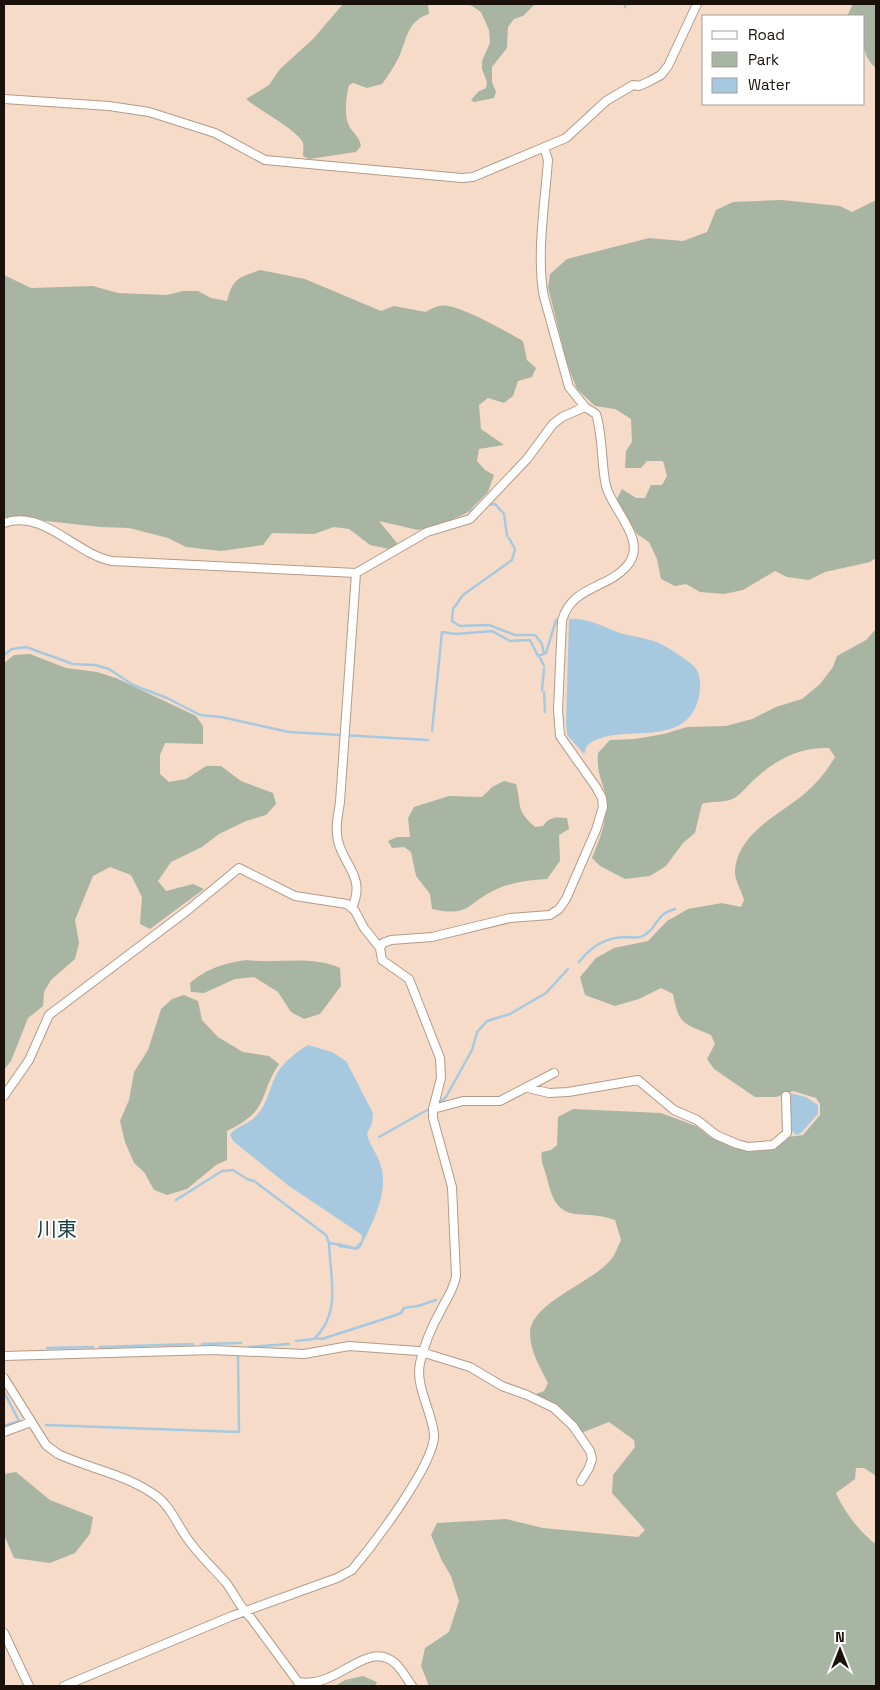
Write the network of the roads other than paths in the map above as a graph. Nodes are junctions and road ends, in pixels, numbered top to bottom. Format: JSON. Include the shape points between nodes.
{"nodes":[{"id":1,"x":697,"y":4,"type":"edge"},
{"id":2,"x":4,"y":99,"type":"edge"},
{"id":3,"x":544,"y":147,"type":"junction"},
{"id":4,"x":585,"y":407,"type":"junction"},
{"id":5,"x":4,"y":523,"type":"edge"},
{"id":6,"x":356,"y":573,"type":"junction"},
{"id":7,"x":352,"y":908,"type":"junction"},
{"id":8,"x":380,"y":948,"type":"junction"},
{"id":9,"x":554,"y":1073,"type":"dead end"},
{"id":10,"x":650,"y":1078,"type":"dead end"},
{"id":11,"x":638,"y":1080,"type":"junction"},
{"id":12,"x":528,"y":1088,"type":"junction"},
{"id":13,"x":4,"y":1096,"type":"edge"},
{"id":14,"x":786,"y":1096,"type":"dead end"},
{"id":15,"x":433,"y":1109,"type":"junction"},
{"id":16,"x":424,"y":1352,"type":"junction"},
{"id":17,"x":4,"y":1356,"type":"edge"},
{"id":18,"x":4,"y":1378,"type":"edge"},
{"id":19,"x":31,"y":1422,"type":"junction"},
{"id":20,"x":4,"y":1432,"type":"edge"},
{"id":21,"x":581,"y":1481,"type":"dead end"},
{"id":22,"x":244,"y":1612,"type":"junction"},
{"id":23,"x":4,"y":1633,"type":"edge"},
{"id":24,"x":298,"y":1684,"type":"edge"},
{"id":25,"x":29,"y":1686,"type":"edge"},
{"id":26,"x":64,"y":1686,"type":"edge"},
{"id":27,"x":412,"y":1686,"type":"edge"}],
"edges":[{"from":1,"to":3,"type":"street","via":[[661,75],[620,92],[566,138]]},
{"from":2,"to":3,"type":"street","via":[[149,112],[215,133],[264,160],[462,178],[482,174]]},
{"from":3,"to":4,"type":"street","via":[[548,160],[541,283],[569,387]]},
{"from":4,"to":6,"type":"street","via":[[554,424],[527,459],[470,518],[426,532]]},
{"from":4,"to":8,"type":"street","via":[[592,410],[599,422],[608,492],[630,530],[634,549],[628,565],[572,601],[564,611],[562,621],[560,736],[602,798],[601,817],[574,884],[555,913],[504,919],[432,937],[390,940]]},
{"from":5,"to":6,"type":"street","via":[[38,524],[90,554],[112,561]]},
{"from":6,"to":7,"type":"street","via":[[340,802],[336,817],[338,843],[355,878],[356,897]]},
{"from":7,"to":8,"type":"street"},
{"from":7,"to":13,"type":"street","via":[[347,904],[295,896],[239,868],[49,1015],[29,1060]]},
{"from":8,"to":15,"type":"street","via":[[382,960],[402,972],[414,987],[440,1058],[441,1078]]},
{"from":9,"to":12,"type":"street"},
{"from":10,"to":11,"type":"street"},
{"from":11,"to":12,"type":"street","via":[[587,1090],[549,1093]]},
{"from":11,"to":14,"type":"street","via":[[674,1110],[697,1120],[716,1135],[748,1148],[773,1145],[788,1133]]},
{"from":12,"to":15,"type":"street","via":[[500,1101],[463,1101]]},
{"from":15,"to":16,"type":"street","via":[[436,1132],[452,1187],[456,1276]]},
{"from":16,"to":17,"type":"street","via":[[349,1346],[304,1354],[212,1350]]},
{"from":16,"to":21,"type":"street","via":[[470,1367],[502,1386],[554,1408],[573,1426],[590,1450],[592,1459]]},
{"from":16,"to":22,"type":"street","via":[[419,1373],[434,1437],[427,1462],[415,1482],[352,1570]]},
{"from":18,"to":19,"type":"street"},
{"from":19,"to":20,"type":"street"},
{"from":19,"to":22,"type":"street","via":[[46,1445],[58,1454],[141,1486],[159,1498]]},
{"from":22,"to":24,"type":"street"},
{"from":22,"to":26,"type":"street"},
{"from":23,"to":25,"type":"street"},
{"from":24,"to":27,"type":"street","via":[[318,1686],[366,1659],[376,1657],[395,1662]]}]}
